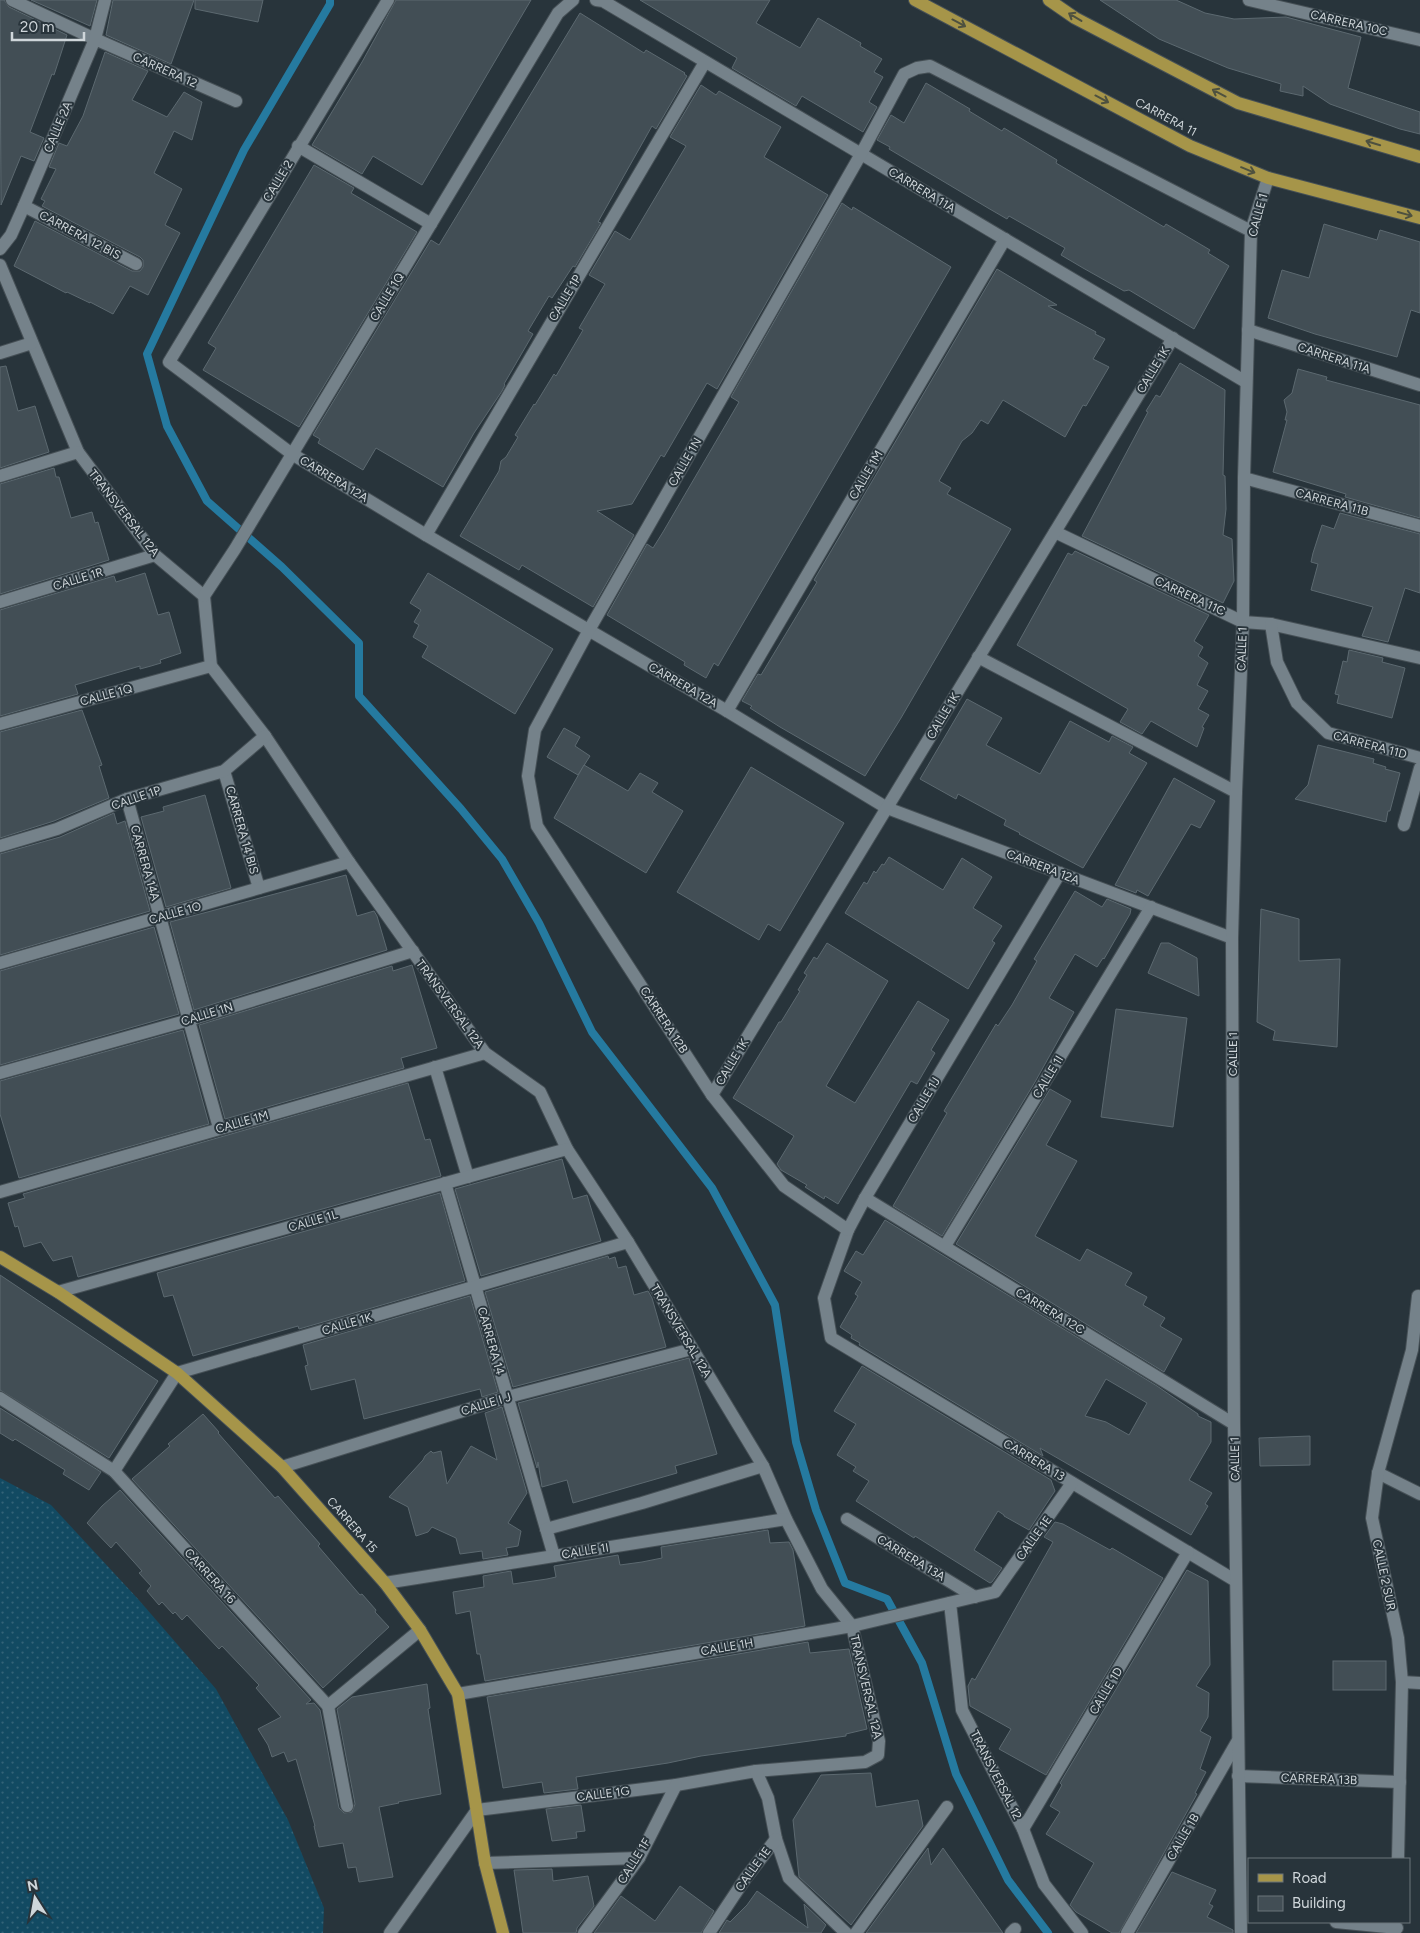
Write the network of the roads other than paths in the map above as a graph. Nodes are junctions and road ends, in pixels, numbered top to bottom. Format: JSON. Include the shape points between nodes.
{"nodes":[{"id":1,"x":12,"y":0,"type":"edge"},
{"id":2,"x":105,"y":0,"type":"edge"},
{"id":3,"x":388,"y":0,"type":"edge"},
{"id":4,"x":573,"y":0,"type":"edge"},
{"id":5,"x":596,"y":0,"type":"edge"},
{"id":6,"x":916,"y":0,"type":"edge"},
{"id":7,"x":1049,"y":0,"type":"edge"},
{"id":8,"x":1249,"y":0,"type":"edge"},
{"id":9,"x":1300,"y":6,"type":"edge"},
{"id":10,"x":96,"y":40,"type":"junction"},
{"id":11,"x":1420,"y":40,"type":"edge"},
{"id":12,"x":705,"y":62,"type":"junction"},
{"id":13,"x":236,"y":101,"type":"dead end"},
{"id":14,"x":298,"y":146,"type":"junction"},
{"id":15,"x":861,"y":154,"type":"junction"},
{"id":16,"x":1420,"y":157,"type":"edge"},
{"id":17,"x":1268,"y":178,"type":"junction"},
{"id":18,"x":24,"y":206,"type":"junction"},
{"id":19,"x":1420,"y":218,"type":"edge"},
{"id":20,"x":431,"y":224,"type":"junction"},
{"id":21,"x":1251,"y":231,"type":"junction"},
{"id":22,"x":1005,"y":238,"type":"junction"},
{"id":23,"x":0,"y":250,"type":"edge"},
{"id":24,"x":136,"y":264,"type":"dead end"},
{"id":25,"x":0,"y":265,"type":"edge"},
{"id":26,"x":1248,"y":330,"type":"junction"},
{"id":27,"x":1173,"y":338,"type":"junction"},
{"id":28,"x":32,"y":343,"type":"junction"},
{"id":29,"x":0,"y":353,"type":"edge"},
{"id":30,"x":169,"y":362,"type":"joint"},
{"id":31,"x":1246,"y":382,"type":"junction"},
{"id":32,"x":1420,"y":385,"type":"edge"},
{"id":33,"x":78,"y":452,"type":"junction"},
{"id":34,"x":292,"y":454,"type":"junction"},
{"id":35,"x":0,"y":476,"type":"edge"},
{"id":36,"x":1244,"y":478,"type":"junction"},
{"id":37,"x":1420,"y":526,"type":"edge"},
{"id":38,"x":1055,"y":532,"type":"junction"},
{"id":39,"x":426,"y":535,"type":"junction"},
{"id":40,"x":155,"y":555,"type":"junction"},
{"id":41,"x":204,"y":596,"type":"junction"},
{"id":42,"x":0,"y":602,"type":"edge"},
{"id":43,"x":1243,"y":622,"type":"junction"},
{"id":44,"x":1271,"y":624,"type":"junction"},
{"id":45,"x":589,"y":630,"type":"junction"},
{"id":46,"x":978,"y":657,"type":"junction"},
{"id":47,"x":1420,"y":658,"type":"edge"},
{"id":48,"x":211,"y":666,"type":"junction"},
{"id":49,"x":727,"y":711,"type":"junction"},
{"id":50,"x":0,"y":724,"type":"edge"},
{"id":51,"x":264,"y":736,"type":"junction"},
{"id":52,"x":1420,"y":758,"type":"edge"},
{"id":53,"x":1420,"y":768,"type":"edge"},
{"id":54,"x":224,"y":771,"type":"junction"},
{"id":55,"x":528,"y":776,"type":"joint"},
{"id":56,"x":1236,"y":792,"type":"junction"},
{"id":57,"x":127,"y":799,"type":"junction"},
{"id":58,"x":887,"y":808,"type":"junction"},
{"id":59,"x":1404,"y":825,"type":"dead end"},
{"id":60,"x":0,"y":846,"type":"edge"},
{"id":61,"x":349,"y":862,"type":"junction"},
{"id":62,"x":1060,"y":873,"type":"junction"},
{"id":63,"x":259,"y":888,"type":"junction"},
{"id":64,"x":1151,"y":907,"type":"junction"},
{"id":65,"x":160,"y":917,"type":"junction"},
{"id":66,"x":1232,"y":938,"type":"junction"},
{"id":67,"x":413,"y":951,"type":"junction"},
{"id":68,"x":0,"y":963,"type":"edge"},
{"id":69,"x":189,"y":1020,"type":"junction"},
{"id":70,"x":485,"y":1053,"type":"junction"},
{"id":71,"x":435,"y":1067,"type":"junction"},
{"id":72,"x":0,"y":1073,"type":"edge"},
{"id":73,"x":712,"y":1095,"type":"junction"},
{"id":74,"x":219,"y":1128,"type":"junction"},
{"id":75,"x":567,"y":1148,"type":"junction"},
{"id":76,"x":468,"y":1177,"type":"junction"},
{"id":77,"x":445,"y":1183,"type":"junction"},
{"id":78,"x":0,"y":1192,"type":"edge"},
{"id":79,"x":865,"y":1198,"type":"junction"},
{"id":80,"x":848,"y":1230,"type":"junction"},
{"id":81,"x":628,"y":1242,"type":"junction"},
{"id":82,"x":945,"y":1246,"type":"junction"},
{"id":83,"x":0,"y":1257,"type":"edge"},
{"id":84,"x":475,"y":1287,"type":"junction"},
{"id":85,"x":58,"y":1292,"type":"junction"},
{"id":86,"x":1418,"y":1296,"type":"dead end"},
{"id":87,"x":832,"y":1338,"type":"joint"},
{"id":88,"x":692,"y":1348,"type":"junction"},
{"id":89,"x":1416,"y":1351,"type":"edge"},
{"id":90,"x":177,"y":1373,"type":"junction"},
{"id":91,"x":508,"y":1397,"type":"junction"},
{"id":92,"x":0,"y":1398,"type":"edge"},
{"id":93,"x":1234,"y":1424,"type":"junction"},
{"id":94,"x":763,"y":1466,"type":"junction"},
{"id":95,"x":282,"y":1467,"type":"junction"},
{"id":96,"x":114,"y":1470,"type":"junction"},
{"id":97,"x":1378,"y":1473,"type":"junction"},
{"id":98,"x":1072,"y":1483,"type":"junction"},
{"id":99,"x":1420,"y":1494,"type":"edge"},
{"id":100,"x":786,"y":1519,"type":"junction"},
{"id":101,"x":847,"y":1519,"type":"dead end"},
{"id":102,"x":546,"y":1528,"type":"junction"},
{"id":103,"x":1188,"y":1552,"type":"junction"},
{"id":104,"x":554,"y":1556,"type":"junction"},
{"id":105,"x":1236,"y":1581,"type":"junction"},
{"id":106,"x":385,"y":1583,"type":"junction"},
{"id":107,"x":995,"y":1592,"type":"joint"},
{"id":108,"x":975,"y":1597,"type":"junction"},
{"id":109,"x":945,"y":1604,"type":"junction"},
{"id":110,"x":857,"y":1624,"type":"junction"},
{"id":111,"x":420,"y":1630,"type":"junction"},
{"id":112,"x":1402,"y":1682,"type":"junction"},
{"id":113,"x":1420,"y":1683,"type":"edge"},
{"id":114,"x":458,"y":1694,"type":"junction"},
{"id":115,"x":328,"y":1706,"type":"junction"},
{"id":116,"x":1238,"y":1741,"type":"junction"},
{"id":117,"x":878,"y":1755,"type":"joint"},
{"id":118,"x":756,"y":1771,"type":"junction"},
{"id":119,"x":1238,"y":1776,"type":"junction"},
{"id":120,"x":1400,"y":1782,"type":"junction"},
{"id":121,"x":676,"y":1785,"type":"junction"},
{"id":122,"x":347,"y":1806,"type":"dead end"},
{"id":123,"x":947,"y":1807,"type":"dead end"},
{"id":124,"x":477,"y":1810,"type":"junction"},
{"id":125,"x":1024,"y":1829,"type":"junction"},
{"id":126,"x":776,"y":1839,"type":"junction"},
{"id":127,"x":639,"y":1858,"type":"junction"},
{"id":128,"x":1398,"y":1858,"type":"edge"},
{"id":129,"x":486,"y":1862,"type":"junction"},
{"id":130,"x":1245,"y":1913,"type":"edge"},
{"id":131,"x":1346,"y":1923,"type":"edge"},
{"id":132,"x":1397,"y":1928,"type":"edge"},
{"id":133,"x":390,"y":1933,"type":"edge"},
{"id":134,"x":502,"y":1933,"type":"edge"},
{"id":135,"x":584,"y":1933,"type":"edge"},
{"id":136,"x":708,"y":1933,"type":"edge"},
{"id":137,"x":846,"y":1933,"type":"edge"},
{"id":138,"x":856,"y":1933,"type":"edge"},
{"id":139,"x":1082,"y":1933,"type":"edge"},
{"id":140,"x":1127,"y":1933,"type":"edge"},
{"id":141,"x":1241,"y":1933,"type":"edge"}],
"edges":[{"from":1,"to":10,"type":"street","name":"CARRERA 12"},
{"from":2,"to":10,"type":"street","name":"CALLE 2A"},
{"from":3,"to":14,"type":"street","name":"CALLE 2"},
{"from":4,"to":20,"type":"street","name":"CALLE 1Q","via":[[558,13]]},
{"from":5,"to":12,"type":"street","name":"CARRERA 11A"},
{"from":6,"to":17,"type":"main road","name":"CARRERA 11","one_way":true,"via":[[1190,146]]},
{"from":16,"to":7,"type":"main road","one_way":true,"via":[[1238,103],[1076,18]]},
{"from":8,"to":9,"type":"street","name":"CARRERA 10C"},
{"from":9,"to":11,"type":"street","name":"CARRERA 10C"},
{"from":10,"to":13,"type":"street","name":"CARRERA 12"},
{"from":10,"to":18,"type":"street","name":"CALLE 2A"},
{"from":12,"to":15,"type":"street","name":"CARRERA 11A"},
{"from":12,"to":39,"type":"street","name":"CALLE 1P"},
{"from":14,"to":20,"type":"street"},
{"from":14,"to":30,"type":"street","name":"CALLE 2"},
{"from":15,"to":21,"type":"street","name":"CALLE 1N","via":[[904,74],[930,66]]},
{"from":15,"to":22,"type":"street","name":"CARRERA 11A"},
{"from":15,"to":45,"type":"street","name":"CALLE 1N"},
{"from":17,"to":19,"type":"main road","name":"CARRERA 11","one_way":true},
{"from":17,"to":21,"type":"street","name":"CALLE 1"},
{"from":18,"to":23,"type":"street","name":"CALLE 2A"},
{"from":18,"to":24,"type":"street","name":"CARRERA 12 BIS"},
{"from":20,"to":34,"type":"street","name":"CALLE 1Q"},
{"from":21,"to":26,"type":"street","name":"CALLE 1"},
{"from":22,"to":27,"type":"street","name":"CARRERA 11A"},
{"from":22,"to":49,"type":"street","name":"CALLE 1M"},
{"from":25,"to":28,"type":"street","name":"TRANSVERSAL 12A"},
{"from":26,"to":31,"type":"street","name":"CALLE 1"},
{"from":26,"to":32,"type":"street","name":"CARRERA 11A"},
{"from":27,"to":31,"type":"street","name":"CARRERA 11A"},
{"from":27,"to":38,"type":"street","name":"CALLE 1K"},
{"from":28,"to":29,"type":"street"},
{"from":28,"to":33,"type":"street","name":"TRANSVERSAL 12A"},
{"from":30,"to":34,"type":"street","name":"CARRERA 12A"},
{"from":31,"to":36,"type":"street","name":"CALLE 1"},
{"from":33,"to":35,"type":"street"},
{"from":33,"to":40,"type":"street","name":"TRANSVERSAL 12A"},
{"from":34,"to":39,"type":"street","name":"CARRERA 12A"},
{"from":34,"to":41,"type":"street","name":"CALLE 1Q"},
{"from":36,"to":37,"type":"street","name":"CARRERA 11B"},
{"from":36,"to":43,"type":"street","name":"CALLE 1"},
{"from":38,"to":43,"type":"street","name":"CARRERA 11C"},
{"from":38,"to":46,"type":"street","name":"CALLE 1K"},
{"from":39,"to":45,"type":"street","name":"CARRERA 12A"},
{"from":40,"to":41,"type":"street","name":"TRANSVERSAL 12A"},
{"from":40,"to":42,"type":"street","name":"CALLE 1R"},
{"from":41,"to":48,"type":"street"},
{"from":43,"to":44,"type":"street","name":"CARRERA 11C"},
{"from":43,"to":56,"type":"street","name":"CALLE 1"},
{"from":44,"to":47,"type":"street","name":"CARRERA 11C"},
{"from":44,"to":52,"type":"street","name":"CARRERA 11D","via":[[1277,662],[1297,703],[1328,734]]},
{"from":45,"to":49,"type":"street","name":"CARRERA 12A"},
{"from":45,"to":55,"type":"street","name":"CALLE 1N","via":[[535,730]]},
{"from":46,"to":56,"type":"street"},
{"from":46,"to":58,"type":"street","name":"CALLE 1K"},
{"from":48,"to":50,"type":"street","name":"CALLE 1Q"},
{"from":48,"to":51,"type":"street","name":"TRANSVERSAL 12A"},
{"from":49,"to":58,"type":"street","name":"CARRERA 12A"},
{"from":51,"to":54,"type":"street","name":"CALLE 1P"},
{"from":51,"to":61,"type":"street","name":"TRANSVERSAL 12A"},
{"from":53,"to":59,"type":"street"},
{"from":54,"to":57,"type":"street","name":"CALLE 1P"},
{"from":54,"to":63,"type":"street","name":"CARRERA 14 BIS"},
{"from":55,"to":73,"type":"street","name":"CARRERA 12B","via":[[536,826]]},
{"from":56,"to":66,"type":"street","name":"CALLE 1"},
{"from":57,"to":60,"type":"street","name":"CALLE 1P","via":[[57,829]]},
{"from":57,"to":65,"type":"street","name":"CARRERA 14A"},
{"from":58,"to":62,"type":"street","name":"CARRERA 12A"},
{"from":58,"to":73,"type":"street","name":"CALLE 1K"},
{"from":61,"to":63,"type":"street","name":"CALLE 1O"},
{"from":61,"to":67,"type":"street","name":"TRANSVERSAL 12A"},
{"from":62,"to":64,"type":"street","name":"CARRERA 12A"},
{"from":62,"to":79,"type":"street","name":"CALLE 1J"},
{"from":63,"to":65,"type":"street","name":"CALLE 1O"},
{"from":64,"to":66,"type":"street","name":"CARRERA 12A"},
{"from":64,"to":82,"type":"street","name":"CALLE 1I"},
{"from":65,"to":68,"type":"street","name":"CALLE 1O"},
{"from":65,"to":69,"type":"street","name":"CARRERA 14A"},
{"from":66,"to":93,"type":"street","name":"CALLE 1"},
{"from":67,"to":69,"type":"street","name":"CALLE 1N"},
{"from":67,"to":70,"type":"street","name":"TRANSVERSAL 12A"},
{"from":69,"to":72,"type":"street","name":"CALLE 1N"},
{"from":69,"to":74,"type":"street","name":"CARRERA 14A"},
{"from":70,"to":71,"type":"street","name":"CALLE 1M"},
{"from":70,"to":75,"type":"street","name":"TRANSVERSAL 12A","via":[[540,1092]]},
{"from":71,"to":74,"type":"street","name":"CALLE 1M"},
{"from":71,"to":76,"type":"street"},
{"from":73,"to":80,"type":"street","name":"CARRERA 12B","via":[[784,1186]]},
{"from":74,"to":78,"type":"street","name":"CALLE 1M"},
{"from":75,"to":76,"type":"street","name":"CALLE 1L"},
{"from":75,"to":81,"type":"street","name":"TRANSVERSAL 12A"},
{"from":76,"to":77,"type":"street","name":"CALLE 1L"},
{"from":77,"to":84,"type":"street","name":"CARRERA 14"},
{"from":77,"to":85,"type":"street","name":"CALLE 1L"},
{"from":79,"to":80,"type":"street","name":"CALLE 1J"},
{"from":79,"to":82,"type":"street","name":"CARRERA 12C"},
{"from":80,"to":87,"type":"street","name":"CALLE 1J","via":[[824,1298]]},
{"from":81,"to":84,"type":"street","name":"CALLE 1K"},
{"from":81,"to":88,"type":"street","name":"TRANSVERSAL 12A"},
{"from":82,"to":93,"type":"street","name":"CARRERA 12C"},
{"from":83,"to":85,"type":"main road","name":"CARRERA 15"},
{"from":84,"to":90,"type":"street","name":"CALLE 1K"},
{"from":84,"to":91,"type":"street","name":"CARRERA 14"},
{"from":85,"to":90,"type":"main road","name":"CARRERA 15"},
{"from":86,"to":89,"type":"street","name":"CALLE 2 SUR"},
{"from":87,"to":98,"type":"street","name":"CARRERA 13"},
{"from":88,"to":91,"type":"street","name":"CALLE I J"},
{"from":88,"to":94,"type":"street","name":"TRANSVERSAL 12A"},
{"from":89,"to":97,"type":"street","name":"CALLE 2 SUR"},
{"from":90,"to":95,"type":"main road","name":"CARRERA 15"},
{"from":90,"to":96,"type":"street"},
{"from":91,"to":95,"type":"street","name":"CALLE I J"},
{"from":91,"to":102,"type":"street","name":"CARRERA 14"},
{"from":92,"to":96,"type":"street","name":"CARRERA 16"},
{"from":93,"to":105,"type":"street","name":"CALLE 1"},
{"from":94,"to":100,"type":"street","name":"TRANSVERSAL 12A"},
{"from":94,"to":102,"type":"street","via":[[642,1504]]},
{"from":95,"to":106,"type":"main road","name":"CARRERA 15"},
{"from":96,"to":115,"type":"street","name":"CARRERA 16"},
{"from":97,"to":99,"type":"street"},
{"from":97,"to":112,"type":"street","name":"CALLE 2 SUR","via":[[1372,1518],[1398,1638]]},
{"from":98,"to":103,"type":"street","name":"CARRERA 13"},
{"from":98,"to":107,"type":"street","name":"CALLE 1E"},
{"from":100,"to":104,"type":"street","name":"CALLE 1I"},
{"from":100,"to":110,"type":"street","name":"TRANSVERSAL 12A","via":[[822,1589]]},
{"from":101,"to":108,"type":"street","name":"CARRERA 13A"},
{"from":102,"to":104,"type":"street","name":"CARRERA 14"},
{"from":103,"to":105,"type":"street","name":"CARRERA 13"},
{"from":103,"to":125,"type":"street","name":"CALLE 1D"},
{"from":104,"to":106,"type":"street","name":"CALLE 1I"},
{"from":105,"to":116,"type":"street","name":"CALLE 1"},
{"from":106,"to":111,"type":"main road","name":"CARRERA 15"},
{"from":107,"to":108,"type":"street","name":"CALLE 1H"},
{"from":108,"to":109,"type":"street","name":"CALLE 1H"},
{"from":109,"to":110,"type":"street","name":"CALLE 1H"},
{"from":109,"to":125,"type":"street","name":"TRANSVERSAL 12","via":[[962,1710]]},
{"from":110,"to":114,"type":"street","name":"CALLE 1H"},
{"from":110,"to":117,"type":"street","name":"TRANSVERSAL 12A","via":[[879,1741]]},
{"from":111,"to":114,"type":"main road","name":"CARRERA 15"},
{"from":111,"to":115,"type":"street"},
{"from":112,"to":113,"type":"street"},
{"from":112,"to":120,"type":"street","name":"CALLE 2 SUR"},
{"from":114,"to":124,"type":"main road","name":"CARRERA 15"},
{"from":115,"to":122,"type":"street"},
{"from":116,"to":119,"type":"street","name":"CALLE 1"},
{"from":116,"to":140,"type":"street","name":"CALLE 1B"},
{"from":117,"to":118,"type":"street","name":"CALLE 1G","via":[[865,1762]]},
{"from":118,"to":121,"type":"street","name":"CALLE 1G"},
{"from":118,"to":126,"type":"street","name":"CALLE 1E","via":[[768,1798]]},
{"from":119,"to":120,"type":"street","name":"CARRERA 13B"},
{"from":119,"to":130,"type":"street","name":"CALLE 1"},
{"from":120,"to":128,"type":"street","name":"CALLE 2 SUR"},
{"from":121,"to":124,"type":"street","name":"CALLE 1G"},
{"from":121,"to":127,"type":"street","name":"CALLE 1F"},
{"from":123,"to":138,"type":"street"},
{"from":124,"to":129,"type":"main road","name":"CARRERA 15"},
{"from":124,"to":133,"type":"street"},
{"from":125,"to":139,"type":"street","name":"TRANSVERSAL 12","via":[[1044,1884]]},
{"from":126,"to":136,"type":"street","name":"CALLE 1E"},
{"from":126,"to":137,"type":"street","via":[[789,1878]]},
{"from":127,"to":129,"type":"street"},
{"from":127,"to":135,"type":"street","name":"CALLE 1F"},
{"from":129,"to":134,"type":"main road","name":"CARRERA 15"},
{"from":130,"to":141,"type":"street","name":"CALLE 1"},
{"from":131,"to":132,"type":"street"}]}
